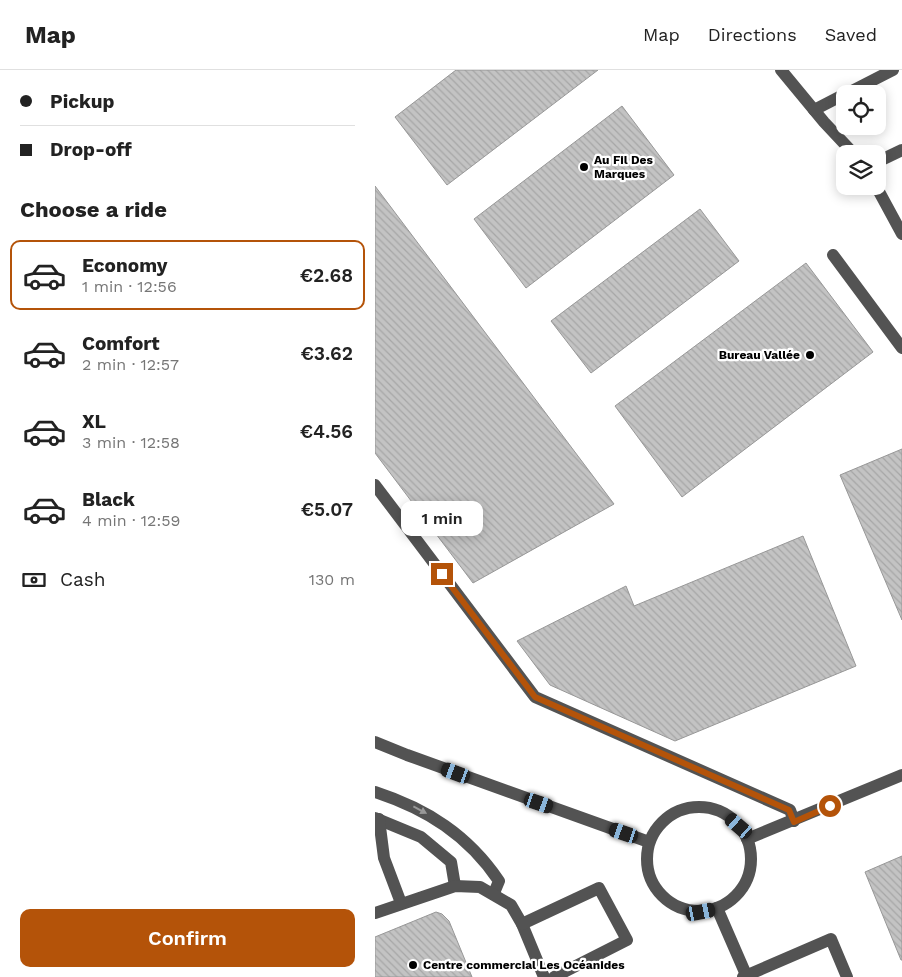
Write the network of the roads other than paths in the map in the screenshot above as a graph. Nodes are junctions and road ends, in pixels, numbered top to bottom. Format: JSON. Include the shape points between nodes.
{"nodes":[{"id":1,"x":781,"y":70,"type":"edge"},
{"id":2,"x":893,"y":70,"type":"edge"},
{"id":3,"x":863,"y":85,"type":"edge"},
{"id":4,"x":836,"y":99,"type":"edge"},
{"id":5,"x":814,"y":110,"type":"junction"},
{"id":6,"x":847,"y":145,"type":"edge"},
{"id":7,"x":902,"y":150,"type":"edge"},
{"id":8,"x":886,"y":158,"type":"edge"},
{"id":9,"x":881,"y":195,"type":"edge"},
{"id":10,"x":902,"y":234,"type":"edge"},
{"id":11,"x":833,"y":255,"type":"dead end"},
{"id":12,"x":902,"y":348,"type":"edge"},
{"id":13,"x":375,"y":485,"type":"edge"},
{"id":14,"x":375,"y":742,"type":"edge"},
{"id":15,"x":902,"y":775,"type":"edge"},
{"id":16,"x":375,"y":792,"type":"edge"},
{"id":17,"x":377,"y":818,"type":"edge"},
{"id":18,"x":794,"y":822,"type":"junction"},
{"id":19,"x":747,"y":839,"type":"junction"},
{"id":20,"x":649,"y":842,"type":"junction"},
{"id":21,"x":455,"y":886,"type":"junction"},
{"id":22,"x":494,"y":893,"type":"junction"},
{"id":23,"x":401,"y":902,"type":"junction"},
{"id":24,"x":717,"y":908,"type":"junction"},
{"id":25,"x":375,"y":913,"type":"edge"},
{"id":26,"x":522,"y":924,"type":"junction"},
{"id":27,"x":746,"y":976,"type":"edge"},
{"id":28,"x":543,"y":977,"type":"edge"},
{"id":29,"x":553,"y":977,"type":"edge"},
{"id":30,"x":847,"y":977,"type":"edge"}],
"edges":[{"from":1,"to":5,"type":"street"},
{"from":2,"to":3,"type":"street"},
{"from":4,"to":5,"type":"street"},
{"from":5,"to":6,"type":"street"},
{"from":7,"to":8,"type":"street"},
{"from":9,"to":10,"type":"street"},
{"from":11,"to":12,"type":"street"},
{"from":13,"to":18,"type":"street","via":[[535,697],[789,810]]},
{"from":14,"to":20,"type":"street"},
{"from":15,"to":18,"type":"street"},
{"from":16,"to":22,"type":"street","one_way":true,"via":[[402,800],[443,822],[484,859],[499,881]]},
{"from":17,"to":21,"type":"street","via":[[421,837],[451,862]]},
{"from":17,"to":23,"type":"street","via":[[384,858]]},
{"from":18,"to":19,"type":"street"},
{"from":19,"to":20,"type":"street","via":[[727,815],[697,807],[667,817]]},
{"from":19,"to":24,"type":"street","via":[[751,856],[743,888]]},
{"from":20,"to":24,"type":"street","via":[[646,859],[656,891],[684,910],[701,912]]},
{"from":21,"to":22,"type":"street","via":[[480,887]]},
{"from":21,"to":23,"type":"street"},
{"from":22,"to":26,"type":"street","via":[[511,905]]},
{"from":23,"to":25,"type":"street"},
{"from":24,"to":27,"type":"street"},
{"from":26,"to":28,"type":"street"},
{"from":26,"to":29,"type":"street","via":[[599,888],[627,940]]},
{"from":27,"to":30,"type":"street","via":[[831,939]]}]}
